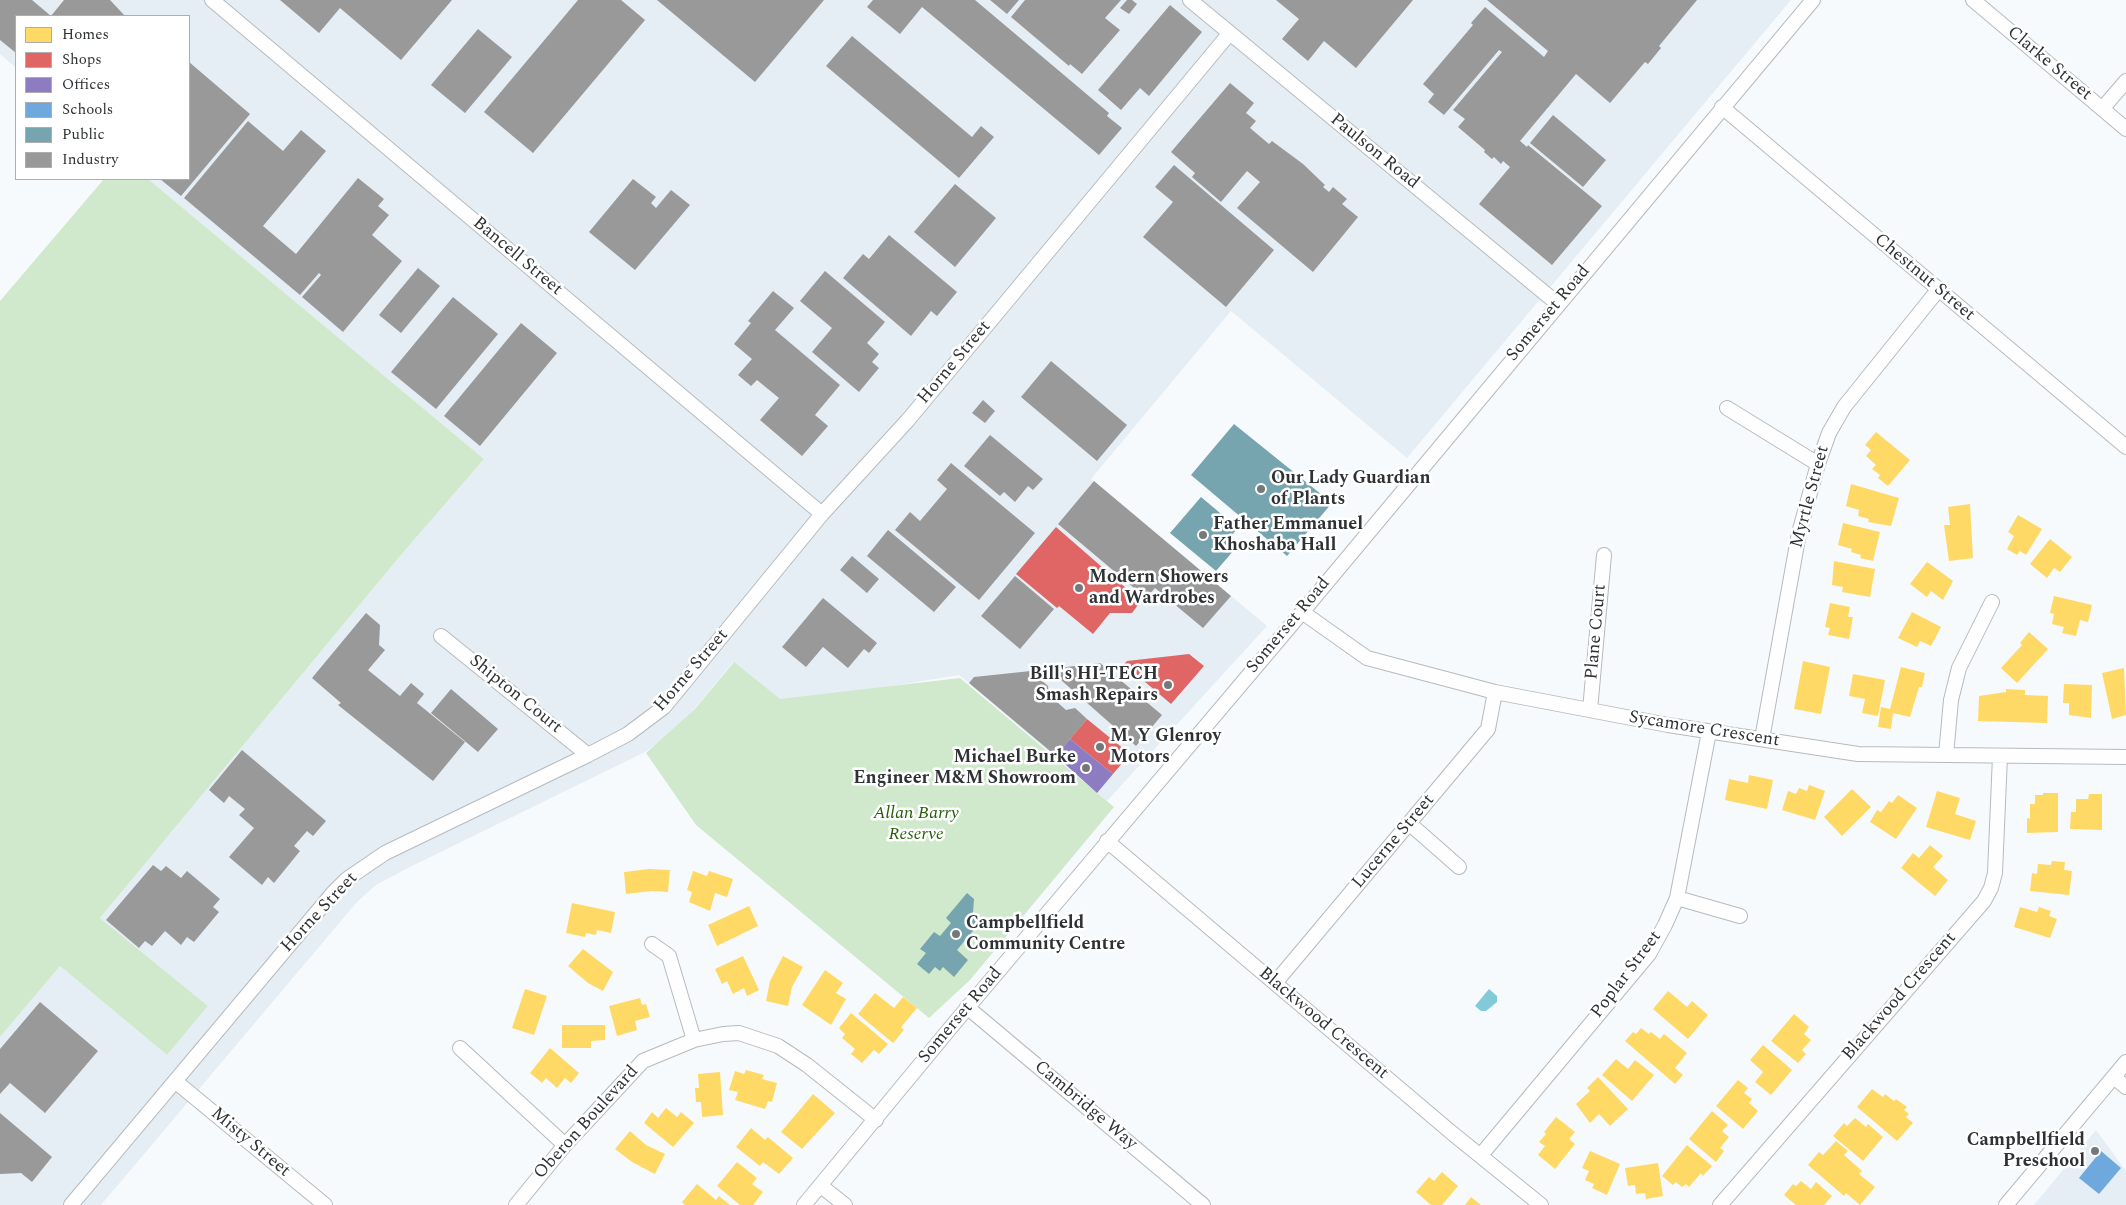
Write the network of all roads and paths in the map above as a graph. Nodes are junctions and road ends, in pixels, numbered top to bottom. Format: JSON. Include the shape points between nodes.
{"nodes":[{"id":1,"x":212,"y":0,"type":"edge"},
{"id":2,"x":1190,"y":0,"type":"edge"},
{"id":3,"x":1813,"y":0,"type":"edge"},
{"id":4,"x":1973,"y":0,"type":"edge"},
{"id":5,"x":1229,"y":34,"type":"junction"},
{"id":6,"x":2126,"y":81,"type":"edge"},
{"id":7,"x":1722,"y":107,"type":"junction"},
{"id":8,"x":2102,"y":109,"type":"junction"},
{"id":9,"x":2126,"y":128,"type":"edge"},
{"id":10,"x":1938,"y":290,"type":"junction"},
{"id":11,"x":1558,"y":304,"type":"junction"},
{"id":12,"x":1728,"y":408,"type":"dead end"},
{"id":13,"x":2126,"y":447,"type":"edge"},
{"id":14,"x":1818,"y":464,"type":"junction"},
{"id":15,"x":822,"y":514,"type":"junction"},
{"id":16,"x":1604,"y":554,"type":"dead end"},
{"id":17,"x":1992,"y":602,"type":"dead end"},
{"id":18,"x":1302,"y":612,"type":"junction"},
{"id":19,"x":441,"y":636,"type":"dead end"},
{"id":20,"x":1495,"y":692,"type":"junction"},
{"id":21,"x":1590,"y":710,"type":"junction"},
{"id":22,"x":1709,"y":732,"type":"junction"},
{"id":23,"x":1762,"y":739,"type":"junction"},
{"id":24,"x":588,"y":755,"type":"junction"},
{"id":25,"x":1946,"y":755,"type":"junction"},
{"id":26,"x":2000,"y":756,"type":"junction"},
{"id":27,"x":2126,"y":757,"type":"edge"},
{"id":28,"x":1410,"y":824,"type":"junction"},
{"id":29,"x":1106,"y":841,"type":"junction"},
{"id":30,"x":1459,"y":866,"type":"dead end"},
{"id":31,"x":1677,"y":898,"type":"junction"},
{"id":32,"x":1740,"y":916,"type":"dead end"},
{"id":33,"x":652,"y":944,"type":"dead end"},
{"id":34,"x":1275,"y":983,"type":"junction"},
{"id":35,"x":967,"y":1008,"type":"junction"},
{"id":36,"x":694,"y":1040,"type":"junction"},
{"id":37,"x":460,"y":1048,"type":"dead end"},
{"id":38,"x":2126,"y":1062,"type":"edge"},
{"id":39,"x":2114,"y":1077,"type":"junction"},
{"id":40,"x":175,"y":1081,"type":"junction"},
{"id":41,"x":2126,"y":1087,"type":"edge"},
{"id":42,"x":876,"y":1120,"type":"junction"},
{"id":43,"x":565,"y":1145,"type":"junction"},
{"id":44,"x":1481,"y":1155,"type":"junction"},
{"id":45,"x":821,"y":1186,"type":"junction"},
{"id":46,"x":71,"y":1205,"type":"edge"},
{"id":47,"x":325,"y":1205,"type":"edge"},
{"id":48,"x":516,"y":1205,"type":"edge"},
{"id":49,"x":804,"y":1205,"type":"edge"},
{"id":50,"x":845,"y":1205,"type":"edge"},
{"id":51,"x":1203,"y":1205,"type":"edge"},
{"id":52,"x":1541,"y":1205,"type":"edge"},
{"id":53,"x":1720,"y":1205,"type":"edge"},
{"id":54,"x":2006,"y":1205,"type":"edge"}],
"edges":[{"from":1,"to":15,"type":"street","name":"Bancell Street"},
{"from":2,"to":5,"type":"street","name":"Paulson Road"},
{"from":3,"to":7,"type":"street","name":"Somerset Road"},
{"from":4,"to":8,"type":"street","name":"Clarke Street"},
{"from":5,"to":11,"type":"street","name":"Paulson Road"},
{"from":5,"to":15,"type":"street","name":"Horne Street","via":[[908,420]]},
{"from":6,"to":8,"type":"street"},
{"from":7,"to":10,"type":"street","name":"Chestnut Street"},
{"from":7,"to":11,"type":"street","name":"Somerset Road"},
{"from":8,"to":9,"type":"street","name":"Clarke Street"},
{"from":10,"to":13,"type":"street","name":"Chestnut Street"},
{"from":10,"to":14,"type":"street","name":"Myrtle Street","via":[[1844,407],[1829,433]]},
{"from":11,"to":18,"type":"street","name":"Somerset Road"},
{"from":12,"to":14,"type":"street"},
{"from":14,"to":23,"type":"street","name":"Myrtle Street","via":[[1799,533]]},
{"from":15,"to":24,"type":"street","name":"Horne Street","via":[[664,707],[628,734]]},
{"from":16,"to":21,"type":"street","name":"Plane Court"},
{"from":17,"to":25,"type":"street","via":[[1959,668],[1950,700]]},
{"from":18,"to":20,"type":"street","name":"Sycamore Crescent","via":[[1367,658]]},
{"from":18,"to":29,"type":"street","name":"Somerset Road"},
{"from":19,"to":24,"type":"street","name":"Shipton Court"},
{"from":20,"to":21,"type":"street","name":"Sycamore Crescent"},
{"from":20,"to":28,"type":"street","name":"Lucerne Street","via":[[1488,729]]},
{"from":21,"to":22,"type":"street","name":"Sycamore Crescent"},
{"from":22,"to":23,"type":"street","name":"Sycamore Crescent"},
{"from":22,"to":31,"type":"street","name":"Poplar Street"},
{"from":23,"to":25,"type":"street","name":"Sycamore Crescent","via":[[1858,754]]},
{"from":24,"to":40,"type":"street","name":"Horne Street","via":[[385,853],[347,879]]},
{"from":25,"to":26,"type":"street","name":"Sycamore Crescent"},
{"from":26,"to":27,"type":"street","name":"Sycamore Crescent"},
{"from":26,"to":53,"type":"street","name":"Blackwood Crescent","via":[[1995,873],[1984,901]]},
{"from":28,"to":30,"type":"street"},
{"from":28,"to":34,"type":"street","name":"Lucerne Street"},
{"from":29,"to":34,"type":"street","name":"Blackwood Crescent"},
{"from":29,"to":35,"type":"street","name":"Somerset Road"},
{"from":31,"to":32,"type":"street"},
{"from":31,"to":44,"type":"street","name":"Poplar Street","via":[[1649,954]]},
{"from":33,"to":36,"type":"street","via":[[669,956]]},
{"from":34,"to":44,"type":"street","name":"Blackwood Crescent"},
{"from":35,"to":42,"type":"street","name":"Somerset Road"},
{"from":35,"to":51,"type":"street","name":"Cambridge Way"},
{"from":36,"to":42,"type":"street","name":"Oberon Boulevard","via":[[739,1033],[778,1046],[807,1064]]},
{"from":36,"to":43,"type":"street","name":"Oberon Boulevard","via":[[643,1061]]},
{"from":37,"to":43,"type":"street"},
{"from":38,"to":39,"type":"street"},
{"from":39,"to":41,"type":"street"},
{"from":39,"to":54,"type":"street"},
{"from":40,"to":46,"type":"street","name":"Horne Street"},
{"from":40,"to":47,"type":"street","name":"Misty Street"},
{"from":42,"to":45,"type":"street","name":"Somerset Road"},
{"from":43,"to":48,"type":"street","name":"Oberon Boulevard"},
{"from":44,"to":52,"type":"street","name":"Blackwood Crescent"},
{"from":45,"to":49,"type":"street","name":"Somerset Road"},
{"from":45,"to":50,"type":"street"}]}
